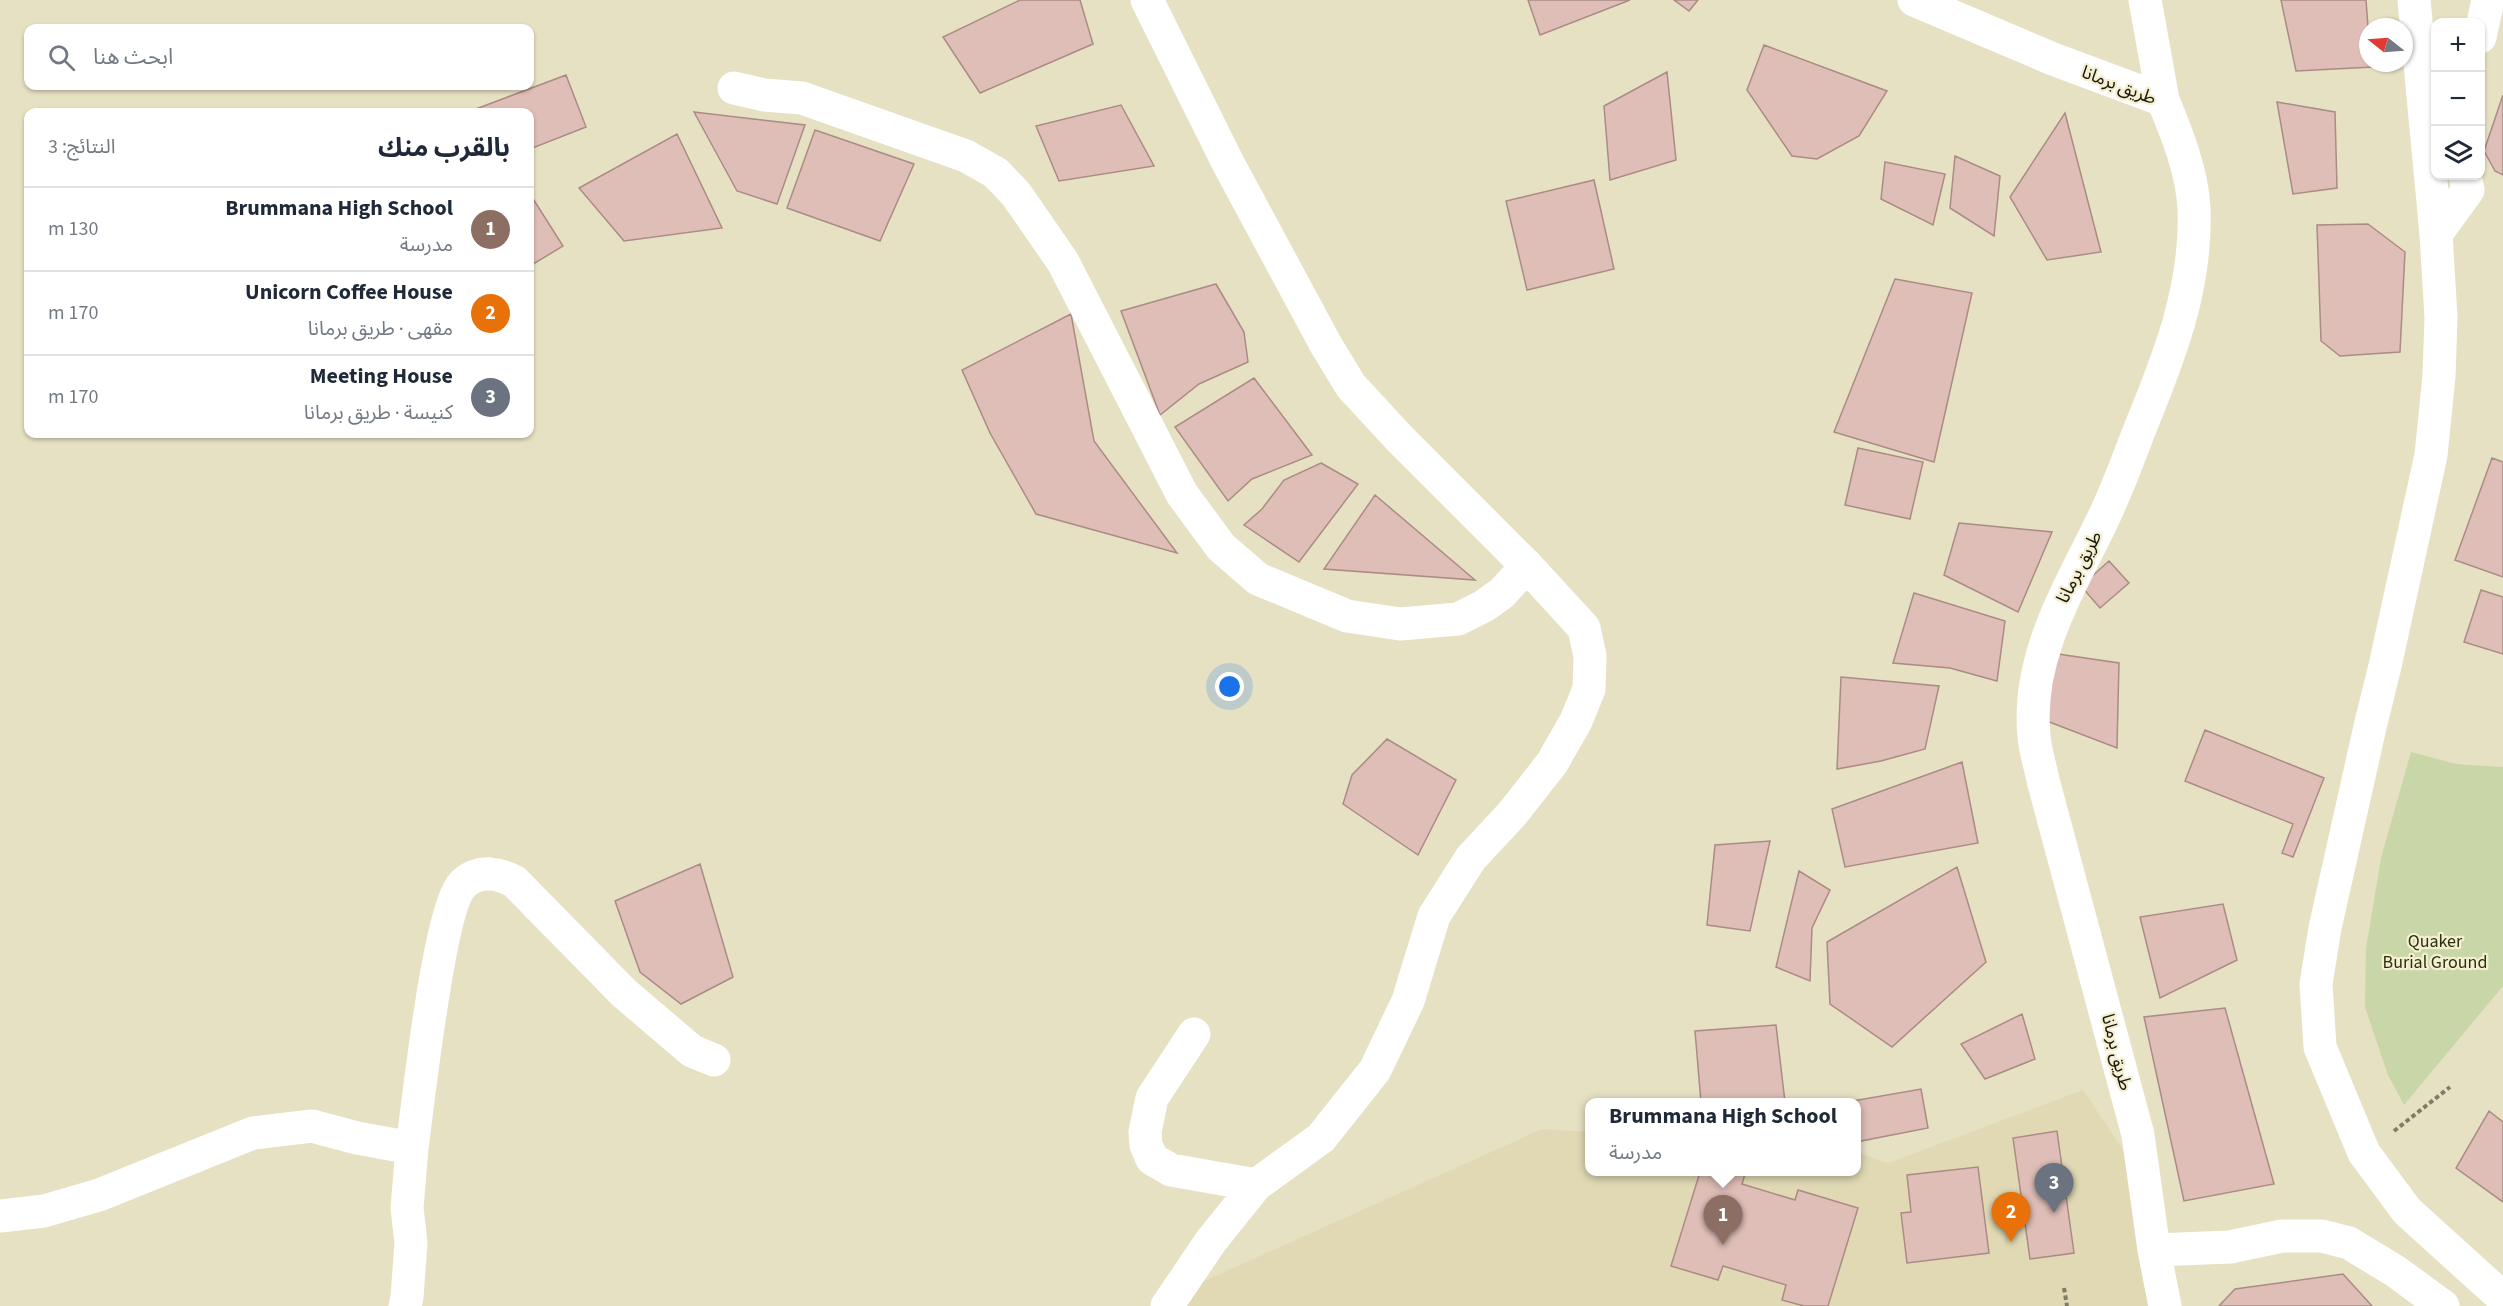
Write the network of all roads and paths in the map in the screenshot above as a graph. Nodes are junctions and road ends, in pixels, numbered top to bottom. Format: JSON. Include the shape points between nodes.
{"nodes":[{"id":1,"x":1147,"y":0,"type":"edge"},
{"id":2,"x":1914,"y":0,"type":"edge"},
{"id":3,"x":2145,"y":0,"type":"edge"},
{"id":4,"x":2414,"y":0,"type":"edge"},
{"id":5,"x":2487,"y":0,"type":"edge"},
{"id":6,"x":2484,"y":18,"type":"edge"},
{"id":7,"x":734,"y":88,"type":"dead end"},
{"id":8,"x":2163,"y":100,"type":"junction"},
{"id":9,"x":2466,"y":180,"type":"edge"},
{"id":10,"x":2436,"y":234,"type":"junction"},
{"id":11,"x":1527,"y":566,"type":"junction"},
{"id":12,"x":1194,"y":1034,"type":"dead end"},
{"id":13,"x":714,"y":1060,"type":"dead end"},
{"id":14,"x":2450,"y":1087,"type":"dead end"},
{"id":15,"x":2414,"y":1117,"type":"dead end"},
{"id":16,"x":412,"y":1148,"type":"junction"},
{"id":17,"x":1256,"y":1185,"type":"junction"},
{"id":18,"x":0,"y":1216,"type":"edge"},
{"id":19,"x":2154,"y":1250,"type":"junction"},
{"id":20,"x":2064,"y":1288,"type":"dead end"},
{"id":21,"x":2503,"y":1298,"type":"edge"},
{"id":22,"x":405,"y":1306,"type":"edge"},
{"id":23,"x":1167,"y":1306,"type":"edge"},
{"id":24,"x":2067,"y":1306,"type":"edge"},
{"id":25,"x":2165,"y":1306,"type":"edge"},
{"id":26,"x":2443,"y":1306,"type":"edge"}],
"edges":[{"from":1,"to":11,"type":"street","via":[[1227,163],[1351,386]]},
{"from":2,"to":8,"type":"street","name":"طريق برمانا"},
{"from":3,"to":8,"type":"street"},
{"from":4,"to":10,"type":"street"},
{"from":5,"to":6,"type":"street"},
{"from":7,"to":11,"type":"street","via":[[802,98],[966,156],[996,173],[1016,194],[1063,262],[1182,494],[1221,547],[1258,579],[1347,616],[1400,624],[1458,619],[1502,593]]},
{"from":8,"to":19,"type":"street","name":"طريق برمانا","via":[[2181,145],[2194,207],[2190,280],[2172,350],[2104,516],[2053,620],[2039,670],[2034,735],[2138,1135]]},
{"from":9,"to":10,"type":"street","via":[[2468,190]]},
{"from":10,"to":21,"type":"street","via":[[2441,317],[2431,455],[2325,928],[2316,984],[2320,1047],[2364,1153],[2407,1211]]},
{"from":11,"to":17,"type":"street","via":[[1584,628],[1590,656],[1589,689],[1576,721],[1552,763],[1471,858],[1434,916],[1408,1001],[1374,1070],[1321,1138]]},
{"from":12,"to":17,"type":"street","via":[[1152,1098],[1146,1145],[1152,1159],[1171,1170]]},
{"from":13,"to":16,"type":"street","via":[[693,1051],[624,993],[515,882],[501,874],[485,873],[464,883],[453,902],[432,997]]},
{"from":14,"to":15,"type":"path"},
{"from":16,"to":18,"type":"street","via":[[312,1126],[253,1132],[99,1195],[44,1211]]},
{"from":16,"to":22,"type":"street","via":[[407,1208],[411,1243]]},
{"from":17,"to":23,"type":"street","via":[[1211,1241]]},
{"from":19,"to":25,"type":"street","name":"طريق برمانا"},
{"from":19,"to":26,"type":"street","via":[[2230,1247],[2282,1236],[2322,1236],[2349,1243]]},
{"from":20,"to":24,"type":"path"}]}
